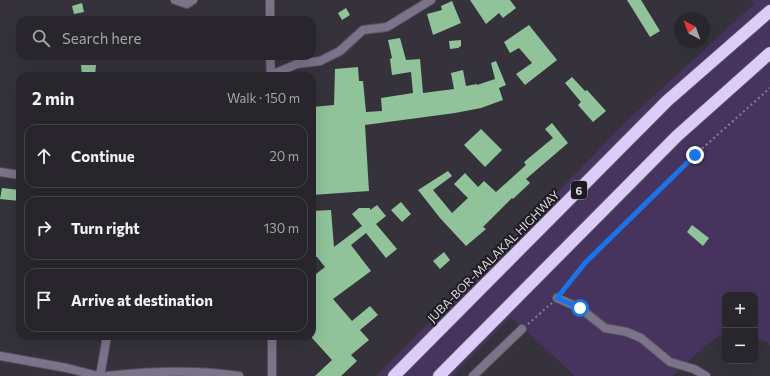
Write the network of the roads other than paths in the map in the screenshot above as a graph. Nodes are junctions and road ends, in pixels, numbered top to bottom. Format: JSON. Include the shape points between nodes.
{"nodes":[{"id":1,"x":175,"y":0,"type":"edge"},
{"id":2,"x":193,"y":0,"type":"edge"},
{"id":3,"x":270,"y":0,"type":"edge"},
{"id":4,"x":431,"y":0,"type":"edge"},
{"id":5,"x":770,"y":11,"type":"edge"},
{"id":6,"x":270,"y":16,"type":"edge"},
{"id":7,"x":770,"y":53,"type":"edge"},
{"id":8,"x":270,"y":60,"type":"edge"},
{"id":9,"x":271,"y":72,"type":"edge"},
{"id":10,"x":280,"y":72,"type":"edge"},
{"id":11,"x":0,"y":172,"type":"edge"},
{"id":12,"x":16,"y":174,"type":"edge"},
{"id":13,"x":557,"y":298,"type":"road end"},
{"id":14,"x":522,"y":329,"type":"road end"},
{"id":15,"x":106,"y":340,"type":"edge"},
{"id":16,"x":272,"y":340,"type":"edge"},
{"id":17,"x":0,"y":356,"type":"edge"},
{"id":18,"x":99,"y":376,"type":"edge"},
{"id":19,"x":106,"y":376,"type":"edge"},
{"id":20,"x":238,"y":376,"type":"edge"},
{"id":21,"x":272,"y":376,"type":"edge"},
{"id":22,"x":394,"y":376,"type":"edge"},
{"id":23,"x":439,"y":376,"type":"edge"},
{"id":24,"x":473,"y":376,"type":"edge"},
{"id":25,"x":706,"y":376,"type":"edge"}],
"edges":[{"from":1,"to":2,"type":"street","via":[[187,4]]},
{"from":3,"to":6,"type":"street"},
{"from":4,"to":10,"type":"street","via":[[387,27],[363,30],[340,50],[320,61],[297,64]]},
{"from":5,"to":22,"type":"highway","name":"JUBA-BOR-MALAKAL HIGHWAY","number":"6","via":[[667,102]]},
{"from":7,"to":23,"type":"highway","via":[[677,136]]},
{"from":8,"to":9,"type":"street"},
{"from":11,"to":12,"type":"street"},
{"from":13,"to":25,"type":"street","via":[[580,308],[605,328],[627,332],[641,338],[670,362],[694,369]]},
{"from":14,"to":24,"type":"street"},
{"from":15,"to":18,"type":"street"},
{"from":16,"to":21,"type":"street"},
{"from":17,"to":18,"type":"street"},
{"from":19,"to":20,"type":"street","via":[[172,371],[212,372]]}]}
